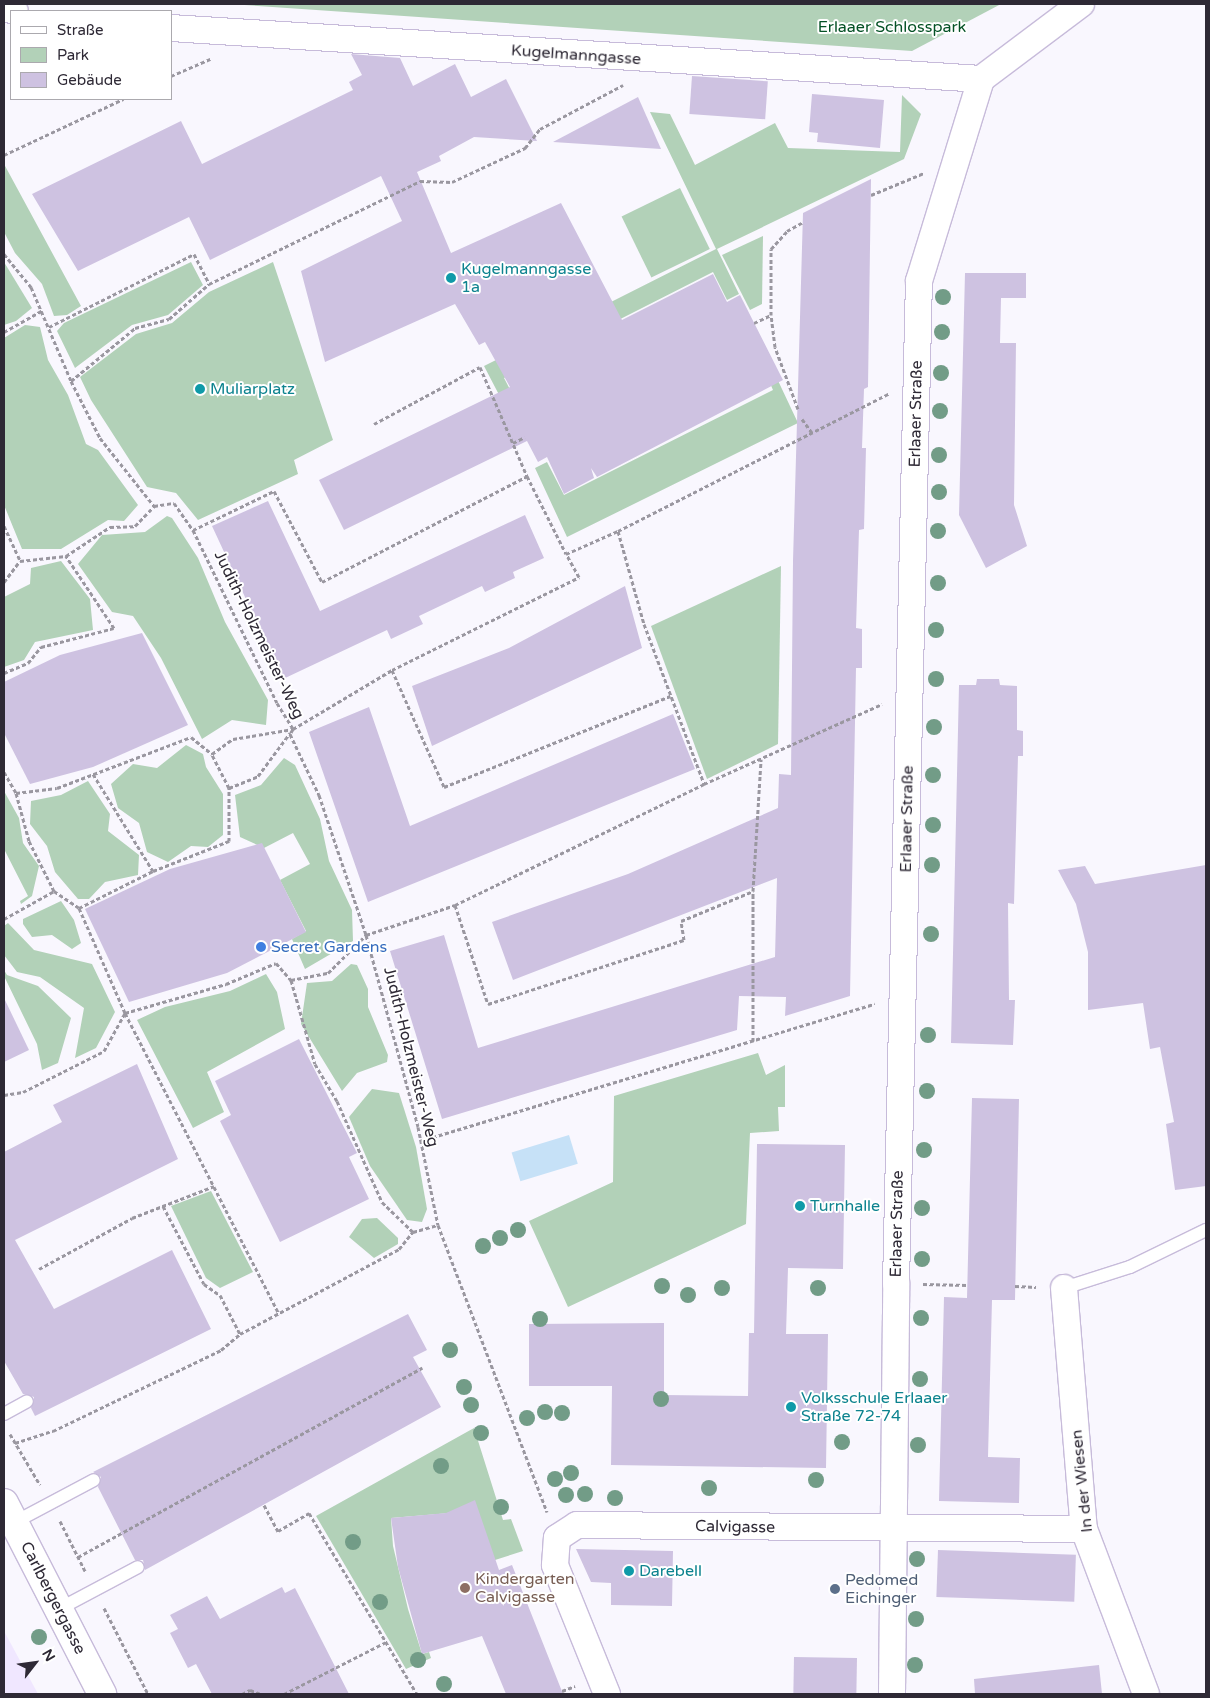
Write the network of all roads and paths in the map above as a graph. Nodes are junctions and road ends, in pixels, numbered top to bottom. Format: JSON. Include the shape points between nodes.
{"nodes":[{"id":1,"x":1081,"y":4,"type":"edge"},
{"id":2,"x":172,"y":28,"type":"edge"},
{"id":3,"x":642,"y":60,"type":"junction"},
{"id":4,"x":981,"y":79,"type":"junction"},
{"id":5,"x":121,"y":100,"type":"edge"},
{"id":6,"x":4,"y":155,"type":"edge"},
{"id":7,"x":956,"y":159,"type":"junction"},
{"id":8,"x":871,"y":195,"type":"dead end"},
{"id":9,"x":803,"y":222,"type":"dead end"},
{"id":10,"x":4,"y":254,"type":"edge"},
{"id":11,"x":209,"y":284,"type":"junction"},
{"id":12,"x":43,"y":310,"type":"junction"},
{"id":13,"x":771,"y":315,"type":"junction"},
{"id":14,"x":754,"y":323,"type":"dead end"},
{"id":15,"x":49,"y":327,"type":"junction"},
{"id":16,"x":4,"y":332,"type":"edge"},
{"id":17,"x":917,"y":379,"type":"junction"},
{"id":18,"x":71,"y":381,"type":"junction"},
{"id":19,"x":798,"y":409,"type":"dead end"},
{"id":20,"x":802,"y":419,"type":"dead end"},
{"id":21,"x":374,"y":424,"type":"dead end"},
{"id":22,"x":812,"y":433,"type":"junction"},
{"id":23,"x":525,"y":437,"type":"dead end"},
{"id":24,"x":513,"y":443,"type":"junction"},
{"id":25,"x":527,"y":476,"type":"junction"},
{"id":26,"x":154,"y":506,"type":"junction"},
{"id":27,"x":4,"y":526,"type":"edge"},
{"id":28,"x":193,"y":530,"type":"junction"},
{"id":29,"x":618,"y":531,"type":"junction"},
{"id":30,"x":566,"y":554,"type":"junction"},
{"id":31,"x":66,"y":556,"type":"junction"},
{"id":32,"x":20,"y":561,"type":"junction"},
{"id":33,"x":4,"y":582,"type":"edge"},
{"id":34,"x":392,"y":670,"type":"junction"},
{"id":35,"x":4,"y":673,"type":"edge"},
{"id":36,"x":910,"y":692,"type":"junction"},
{"id":37,"x":670,"y":696,"type":"junction"},
{"id":38,"x":293,"y":729,"type":"junction"},
{"id":39,"x":212,"y":754,"type":"junction"},
{"id":40,"x":761,"y":759,"type":"junction"},
{"id":41,"x":4,"y":772,"type":"edge"},
{"id":42,"x":94,"y":774,"type":"junction"},
{"id":43,"x":704,"y":784,"type":"junction"},
{"id":44,"x":229,"y":788,"type":"junction"},
{"id":45,"x":16,"y":793,"type":"junction"},
{"id":46,"x":153,"y":871,"type":"junction"},
{"id":47,"x":54,"y":891,"type":"junction"},
{"id":48,"x":753,"y":891,"type":"junction"},
{"id":49,"x":455,"y":905,"type":"junction"},
{"id":50,"x":79,"y":908,"type":"junction"},
{"id":51,"x":4,"y":919,"type":"edge"},
{"id":52,"x":366,"y":935,"type":"junction"},
{"id":53,"x":291,"y":980,"type":"junction"},
{"id":54,"x":902,"y":996,"type":"junction"},
{"id":55,"x":125,"y":1013,"type":"junction"},
{"id":56,"x":753,"y":1041,"type":"junction"},
{"id":57,"x":4,"y":1095,"type":"edge"},
{"id":58,"x":420,"y":1141,"type":"junction"},
{"id":59,"x":214,"y":1186,"type":"junction"},
{"id":60,"x":163,"y":1206,"type":"junction"},
{"id":61,"x":438,"y":1225,"type":"junction"},
{"id":62,"x":1206,"y":1230,"type":"edge"},
{"id":63,"x":412,"y":1232,"type":"junction"},
{"id":64,"x":39,"y":1268,"type":"dead end"},
{"id":65,"x":896,"y":1284,"type":"junction"},
{"id":66,"x":967,"y":1285,"type":"dead end"},
{"id":67,"x":1064,"y":1288,"type":"joint"},
{"id":68,"x":279,"y":1314,"type":"junction"},
{"id":69,"x":240,"y":1334,"type":"junction"},
{"id":70,"x":422,"y":1368,"type":"dead end"},
{"id":71,"x":27,"y":1401,"type":"dead end"},
{"id":72,"x":4,"y":1414,"type":"edge"},
{"id":73,"x":8,"y":1430,"type":"dead end"},
{"id":74,"x":15,"y":1443,"type":"junction"},
{"id":75,"x":94,"y":1480,"type":"dead end"},
{"id":76,"x":51,"y":1505,"type":"junction"},
{"id":77,"x":264,"y":1505,"type":"dead end"},
{"id":78,"x":9,"y":1513,"type":"edge"},
{"id":79,"x":1084,"y":1529,"type":"junction"},
{"id":80,"x":893,"y":1530,"type":"junction"},
{"id":81,"x":557,"y":1538,"type":"junction"},
{"id":82,"x":78,"y":1557,"type":"junction"},
{"id":83,"x":138,"y":1566,"type":"dead end"},
{"id":84,"x":94,"y":1589,"type":"junction"},
{"id":85,"x":59,"y":1610,"type":"junction"},
{"id":86,"x":386,"y":1642,"type":"junction"},
{"id":87,"x":102,"y":1694,"type":"edge"},
{"id":88,"x":148,"y":1694,"type":"edge"},
{"id":89,"x":242,"y":1694,"type":"edge"},
{"id":90,"x":261,"y":1694,"type":"edge"},
{"id":91,"x":284,"y":1694,"type":"edge"},
{"id":92,"x":417,"y":1694,"type":"edge"},
{"id":93,"x":607,"y":1694,"type":"edge"},
{"id":94,"x":892,"y":1694,"type":"edge"},
{"id":95,"x":1146,"y":1694,"type":"edge"}],
"edges":[{"from":1,"to":4,"type":"street"},
{"from":2,"to":3,"type":"street","name":"Kugelmanngasse"},
{"from":3,"to":4,"type":"street","name":"Kugelmanngasse"},
{"from":3,"to":11,"type":"path","via":[[633,80],[540,129],[525,148],[452,182],[420,181]]},
{"from":4,"to":7,"type":"street","name":"Erlaaer Straße"},
{"from":5,"to":6,"type":"path"},
{"from":7,"to":8,"type":"path"},
{"from":7,"to":17,"type":"street","name":"Erlaaer Straße","via":[[919,282]]},
{"from":9,"to":13,"type":"path","via":[[787,231],[771,249]]},
{"from":10,"to":12,"type":"path","via":[[31,287]]},
{"from":11,"to":15,"type":"path","via":[[194,254]]},
{"from":11,"to":18,"type":"path","via":[[169,318],[135,328]]},
{"from":12,"to":15,"type":"path"},
{"from":12,"to":16,"type":"path"},
{"from":13,"to":14,"type":"path"},
{"from":13,"to":19,"type":"path","via":[[775,346]]},
{"from":15,"to":18,"type":"path"},
{"from":17,"to":22,"type":"path"},
{"from":17,"to":36,"type":"street","name":"Erlaaer Straße"},
{"from":18,"to":26,"type":"path","via":[[100,438]]},
{"from":20,"to":22,"type":"path"},
{"from":21,"to":24,"type":"path","via":[[480,368]]},
{"from":22,"to":29,"type":"path"},
{"from":23,"to":24,"type":"path"},
{"from":24,"to":25,"type":"path"},
{"from":25,"to":28,"type":"path","via":[[322,582],[274,491]]},
{"from":25,"to":30,"type":"path"},
{"from":26,"to":28,"type":"path","name":"Judith-Holzmeister-Weg","via":[[174,502]]},
{"from":26,"to":31,"type":"path","via":[[135,526],[110,527]]},
{"from":27,"to":32,"type":"path"},
{"from":28,"to":38,"type":"path","name":"Judith-Holzmeister-Weg","via":[[277,703]]},
{"from":29,"to":30,"type":"path"},
{"from":29,"to":37,"type":"path","via":[[644,624]]},
{"from":30,"to":34,"type":"path","via":[[579,577]]},
{"from":31,"to":32,"type":"path"},
{"from":31,"to":35,"type":"path","via":[[114,628],[41,648],[28,663]]},
{"from":32,"to":33,"type":"path"},
{"from":34,"to":37,"type":"path","via":[[444,787]]},
{"from":34,"to":38,"type":"path"},
{"from":36,"to":40,"type":"path"},
{"from":36,"to":54,"type":"street","name":"Erlaaer Straße"},
{"from":37,"to":43,"type":"path"},
{"from":38,"to":39,"type":"path","via":[[233,739]]},
{"from":38,"to":44,"type":"path","via":[[258,776]]},
{"from":38,"to":52,"type":"path","name":"Judith-Holzmeister-Weg","via":[[290,734],[319,794]]},
{"from":39,"to":42,"type":"path","via":[[190,736]]},
{"from":39,"to":44,"type":"path"},
{"from":40,"to":43,"type":"path"},
{"from":40,"to":48,"type":"path"},
{"from":41,"to":45,"type":"path"},
{"from":42,"to":45,"type":"path","via":[[57,788]]},
{"from":42,"to":46,"type":"path"},
{"from":43,"to":49,"type":"path"},
{"from":44,"to":46,"type":"path","via":[[229,841]]},
{"from":45,"to":47,"type":"path","via":[[29,841]]},
{"from":46,"to":50,"type":"path"},
{"from":47,"to":50,"type":"path"},
{"from":47,"to":51,"type":"path"},
{"from":48,"to":49,"type":"path","via":[[680,922],[684,940],[488,1004]]},
{"from":48,"to":56,"type":"path"},
{"from":49,"to":52,"type":"path"},
{"from":50,"to":55,"type":"path"},
{"from":52,"to":53,"type":"path","via":[[328,973]]},
{"from":52,"to":58,"type":"path","name":"Judith-Holzmeister-Weg"},
{"from":53,"to":55,"type":"path","via":[[276,963],[226,984]]},
{"from":53,"to":63,"type":"path","via":[[315,1064],[338,1101],[382,1202]]},
{"from":54,"to":56,"type":"path"},
{"from":54,"to":65,"type":"street","name":"Erlaaer Straße"},
{"from":55,"to":57,"type":"path","via":[[104,1051],[23,1092]]},
{"from":55,"to":59,"type":"path"},
{"from":56,"to":58,"type":"path"},
{"from":58,"to":61,"type":"path","name":"Judith-Holzmeister-Weg"},
{"from":59,"to":60,"type":"path"},
{"from":59,"to":68,"type":"path"},
{"from":60,"to":64,"type":"path","via":[[132,1218]]},
{"from":60,"to":69,"type":"path","via":[[204,1284],[220,1295]]},
{"from":61,"to":63,"type":"path"},
{"from":61,"to":81,"type":"path","name":"Judith-Holzmeister-Weg"},
{"from":62,"to":67,"type":"lane","via":[[1130,1266]]},
{"from":63,"to":68,"type":"path","via":[[399,1249]]},
{"from":65,"to":66,"type":"path"},
{"from":65,"to":80,"type":"street","name":"Erlaaer Straße"},
{"from":67,"to":79,"type":"street","name":"In der Wiesen"},
{"from":68,"to":69,"type":"path"},
{"from":69,"to":74,"type":"path","via":[[221,1350],[53,1432]]},
{"from":70,"to":82,"type":"path"},
{"from":71,"to":72,"type":"lane"},
{"from":73,"to":74,"type":"path"},
{"from":74,"to":76,"type":"path"},
{"from":75,"to":76,"type":"lane"},
{"from":76,"to":78,"type":"lane"},
{"from":76,"to":82,"type":"path"},
{"from":77,"to":86,"type":"path","via":[[278,1531],[309,1513]]},
{"from":78,"to":85,"type":"street","name":"Carlbergergasse"},
{"from":79,"to":80,"type":"street","name":"Calvigasse"},
{"from":79,"to":95,"type":"street","name":"In der Wiesen"},
{"from":80,"to":81,"type":"street","name":"Calvigasse","via":[[577,1525]]},
{"from":80,"to":94,"type":"street","name":"Erlaaer Straße"},
{"from":81,"to":93,"type":"street","via":[[555,1565]]},
{"from":82,"to":84,"type":"path"},
{"from":83,"to":84,"type":"lane"},
{"from":84,"to":85,"type":"lane"},
{"from":84,"to":88,"type":"path"},
{"from":85,"to":87,"type":"street","name":"Carlbergergasse"},
{"from":86,"to":91,"type":"path"},
{"from":86,"to":92,"type":"path"},
{"from":89,"to":90,"type":"path","via":[[250,1690]]}]}
